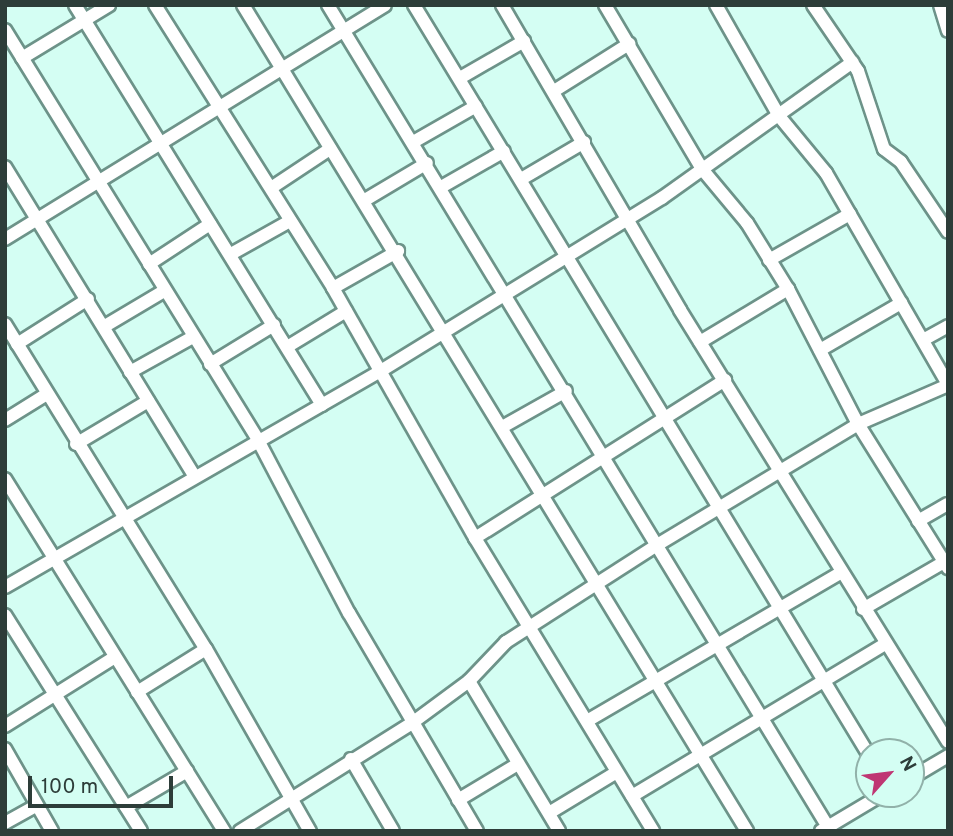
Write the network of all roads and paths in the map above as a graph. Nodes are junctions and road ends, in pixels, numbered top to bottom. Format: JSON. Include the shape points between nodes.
{"nodes":[{"id":1,"x":75,"y":5,"type":"edge"},
{"id":2,"x":109,"y":5,"type":"edge"},
{"id":3,"x":155,"y":5,"type":"edge"},
{"id":4,"x":243,"y":5,"type":"edge"},
{"id":5,"x":328,"y":5,"type":"edge"},
{"id":6,"x":385,"y":5,"type":"edge"},
{"id":7,"x":414,"y":5,"type":"edge"},
{"id":8,"x":502,"y":5,"type":"edge"},
{"id":9,"x":606,"y":5,"type":"edge"},
{"id":10,"x":716,"y":5,"type":"edge"},
{"id":11,"x":813,"y":5,"type":"edge"},
{"id":12,"x":940,"y":5,"type":"edge"},
{"id":13,"x":85,"y":21,"type":"junction"},
{"id":14,"x":5,"y":30,"type":"edge"},
{"id":15,"x":343,"y":30,"type":"junction"},
{"id":16,"x":948,"y":31,"type":"edge"},
{"id":17,"x":524,"y":41,"type":"junction"},
{"id":18,"x":629,"y":44,"type":"junction"},
{"id":19,"x":22,"y":58,"type":"junction"},
{"id":20,"x":853,"y":62,"type":"junction"},
{"id":21,"x":280,"y":69,"type":"junction"},
{"id":22,"x":460,"y":78,"type":"junction"},
{"id":23,"x":554,"y":91,"type":"junction"},
{"id":24,"x":220,"y":106,"type":"junction"},
{"id":25,"x":477,"y":106,"type":"junction"},
{"id":26,"x":779,"y":116,"type":"junction"},
{"id":27,"x":415,"y":141,"type":"junction"},
{"id":28,"x":160,"y":142,"type":"junction"},
{"id":29,"x":584,"y":142,"type":"junction"},
{"id":30,"x":330,"y":149,"type":"junction"},
{"id":31,"x":505,"y":151,"type":"junction"},
{"id":32,"x":427,"y":163,"type":"junction"},
{"id":33,"x":5,"y":167,"type":"edge"},
{"id":34,"x":702,"y":169,"type":"junction"},
{"id":35,"x":523,"y":178,"type":"junction"},
{"id":36,"x":98,"y":179,"type":"junction"},
{"id":37,"x":443,"y":186,"type":"junction"},
{"id":38,"x":271,"y":188,"type":"junction"},
{"id":39,"x":365,"y":200,"type":"junction"},
{"id":40,"x":850,"y":215,"type":"junction"},
{"id":41,"x":630,"y":217,"type":"junction"},
{"id":42,"x":37,"y":219,"type":"junction"},
{"id":43,"x":290,"y":221,"type":"junction"},
{"id":44,"x":210,"y":225,"type":"junction"},
{"id":45,"x":948,"y":232,"type":"edge"},
{"id":46,"x":5,"y":239,"type":"edge"},
{"id":47,"x":397,"y":251,"type":"junction"},
{"id":48,"x":231,"y":254,"type":"junction"},
{"id":49,"x":569,"y":254,"type":"junction"},
{"id":50,"x":769,"y":260,"type":"junction"},
{"id":51,"x":149,"y":264,"type":"junction"},
{"id":52,"x":333,"y":288,"type":"junction"},
{"id":53,"x":788,"y":289,"type":"junction"},
{"id":54,"x":164,"y":291,"type":"junction"},
{"id":55,"x":508,"y":293,"type":"junction"},
{"id":56,"x":88,"y":299,"type":"junction"},
{"id":57,"x":901,"y":303,"type":"junction"},
{"id":58,"x":346,"y":311,"type":"junction"},
{"id":59,"x":5,"y":324,"type":"edge"},
{"id":60,"x":274,"y":325,"type":"junction"},
{"id":61,"x":105,"y":326,"type":"junction"},
{"id":62,"x":948,"y":326,"type":"edge"},
{"id":63,"x":446,"y":331,"type":"junction"},
{"id":64,"x":193,"y":337,"type":"junction"},
{"id":65,"x":923,"y":340,"type":"junction"},
{"id":66,"x":700,"y":342,"type":"junction"},
{"id":67,"x":18,"y":344,"type":"junction"},
{"id":68,"x":287,"y":347,"type":"junction"},
{"id":69,"x":820,"y":350,"type":"junction"},
{"id":70,"x":210,"y":364,"type":"junction"},
{"id":71,"x":130,"y":372,"type":"junction"},
{"id":72,"x":379,"y":372,"type":"junction"},
{"id":73,"x":724,"y":380,"type":"junction"},
{"id":74,"x":948,"y":384,"type":"edge"},
{"id":75,"x":566,"y":391,"type":"junction"},
{"id":76,"x":47,"y":394,"type":"junction"},
{"id":77,"x":148,"y":401,"type":"junction"},
{"id":78,"x":322,"y":405,"type":"junction"},
{"id":79,"x":5,"y":420,"type":"edge"},
{"id":80,"x":666,"y":421,"type":"junction"},
{"id":81,"x":858,"y":424,"type":"junction"},
{"id":82,"x":504,"y":426,"type":"junction"},
{"id":83,"x":258,"y":440,"type":"junction"},
{"id":84,"x":76,"y":444,"type":"junction"},
{"id":85,"x":607,"y":457,"type":"junction"},
{"id":86,"x":778,"y":470,"type":"junction"},
{"id":87,"x":194,"y":476,"type":"junction"},
{"id":88,"x":5,"y":479,"type":"edge"},
{"id":89,"x":545,"y":494,"type":"junction"},
{"id":90,"x":948,"y":504,"type":"edge"},
{"id":91,"x":717,"y":508,"type":"junction"},
{"id":92,"x":125,"y":516,"type":"junction"},
{"id":93,"x":918,"y":521,"type":"junction"},
{"id":94,"x":475,"y":538,"type":"junction"},
{"id":95,"x":657,"y":545,"type":"junction"},
{"id":96,"x":55,"y":559,"type":"junction"},
{"id":97,"x":946,"y":565,"type":"edge"},
{"id":98,"x":840,"y":573,"type":"junction"},
{"id":99,"x":597,"y":583,"type":"junction"},
{"id":100,"x":5,"y":587,"type":"edge"},
{"id":101,"x":780,"y":607,"type":"junction"},
{"id":102,"x":863,"y":609,"type":"junction"},
{"id":103,"x":5,"y":615,"type":"edge"},
{"id":104,"x":530,"y":626,"type":"junction"},
{"id":105,"x":885,"y":644,"type":"junction"},
{"id":106,"x":717,"y":645,"type":"junction"},
{"id":107,"x":206,"y":649,"type":"junction"},
{"id":108,"x":115,"y":657,"type":"junction"},
{"id":109,"x":658,"y":678,"type":"junction"},
{"id":110,"x":825,"y":680,"type":"junction"},
{"id":111,"x":469,"y":681,"type":"junction"},
{"id":112,"x":55,"y":692,"type":"junction"},
{"id":113,"x":137,"y":692,"type":"junction"},
{"id":114,"x":763,"y":718,"type":"junction"},
{"id":115,"x":587,"y":721,"type":"junction"},
{"id":116,"x":412,"y":723,"type":"junction"},
{"id":117,"x":5,"y":726,"type":"edge"},
{"id":118,"x":859,"y":738,"type":"edge"},
{"id":119,"x":948,"y":742,"type":"edge"},
{"id":120,"x":5,"y":748,"type":"edge"},
{"id":121,"x":701,"y":755,"type":"junction"},
{"id":122,"x":948,"y":755,"type":"edge"},
{"id":123,"x":351,"y":759,"type":"junction"},
{"id":124,"x":518,"y":764,"type":"junction"},
{"id":125,"x":925,"y":769,"type":"edge"},
{"id":126,"x":187,"y":771,"type":"junction"},
{"id":127,"x":617,"y":772,"type":"junction"},
{"id":128,"x":632,"y":796,"type":"junction"},
{"id":129,"x":291,"y":797,"type":"junction"},
{"id":130,"x":458,"y":800,"type":"junction"},
{"id":131,"x":36,"y":806,"type":"junction"},
{"id":132,"x":126,"y":807,"type":"junction"},
{"id":133,"x":859,"y":808,"type":"edge"},
{"id":134,"x":549,"y":813,"type":"junction"},
{"id":135,"x":5,"y":823,"type":"edge"},
{"id":136,"x":824,"y":829,"type":"edge"},
{"id":137,"x":52,"y":831,"type":"edge"},
{"id":138,"x":141,"y":831,"type":"edge"},
{"id":139,"x":224,"y":831,"type":"edge"},
{"id":140,"x":240,"y":831,"type":"edge"},
{"id":141,"x":310,"y":831,"type":"edge"},
{"id":142,"x":393,"y":831,"type":"edge"},
{"id":143,"x":477,"y":831,"type":"edge"},
{"id":144,"x":559,"y":831,"type":"edge"},
{"id":145,"x":653,"y":831,"type":"edge"},
{"id":146,"x":747,"y":831,"type":"edge"}],
"edges":[{"from":1,"to":13,"type":"street"},
{"from":2,"to":13,"type":"street"},
{"from":3,"to":24,"type":"street"},
{"from":4,"to":21,"type":"street"},
{"from":5,"to":15,"type":"street"},
{"from":6,"to":15,"type":"street"},
{"from":7,"to":22,"type":"street"},
{"from":8,"to":17,"type":"street"},
{"from":9,"to":18,"type":"street"},
{"from":10,"to":26,"type":"street"},
{"from":11,"to":20,"type":"street"},
{"from":12,"to":16,"type":"street"},
{"from":13,"to":19,"type":"street"},
{"from":13,"to":28,"type":"street"},
{"from":14,"to":19,"type":"street"},
{"from":15,"to":21,"type":"street"},
{"from":15,"to":27,"type":"street"},
{"from":17,"to":22,"type":"street"},
{"from":17,"to":23,"type":"street"},
{"from":18,"to":23,"type":"street"},
{"from":18,"to":34,"type":"street"},
{"from":19,"to":36,"type":"street"},
{"from":20,"to":26,"type":"street"},
{"from":20,"to":45,"type":"street","via":[[884,149],[901,162]]},
{"from":21,"to":24,"type":"street"},
{"from":21,"to":30,"type":"street"},
{"from":22,"to":25,"type":"street"},
{"from":23,"to":29,"type":"street"},
{"from":24,"to":28,"type":"street"},
{"from":24,"to":38,"type":"street"},
{"from":25,"to":27,"type":"street"},
{"from":25,"to":31,"type":"street"},
{"from":26,"to":34,"type":"street"},
{"from":26,"to":40,"type":"street","via":[[826,173]]},
{"from":27,"to":32,"type":"street"},
{"from":28,"to":36,"type":"street"},
{"from":28,"to":44,"type":"street"},
{"from":29,"to":35,"type":"street"},
{"from":29,"to":41,"type":"street"},
{"from":30,"to":38,"type":"street"},
{"from":30,"to":39,"type":"street"},
{"from":31,"to":35,"type":"street"},
{"from":31,"to":37,"type":"street"},
{"from":32,"to":37,"type":"street"},
{"from":32,"to":39,"type":"street"},
{"from":33,"to":42,"type":"street"},
{"from":34,"to":41,"type":"street"},
{"from":34,"to":50,"type":"street"},
{"from":35,"to":49,"type":"street"},
{"from":36,"to":42,"type":"street"},
{"from":36,"to":51,"type":"street"},
{"from":37,"to":55,"type":"street"},
{"from":38,"to":43,"type":"street"},
{"from":39,"to":47,"type":"street"},
{"from":40,"to":50,"type":"street"},
{"from":40,"to":57,"type":"street"},
{"from":41,"to":49,"type":"street"},
{"from":41,"to":66,"type":"street"},
{"from":42,"to":46,"type":"street"},
{"from":42,"to":56,"type":"street"},
{"from":43,"to":48,"type":"street"},
{"from":43,"to":52,"type":"street"},
{"from":44,"to":48,"type":"street"},
{"from":44,"to":51,"type":"street"},
{"from":47,"to":52,"type":"street"},
{"from":47,"to":63,"type":"street"},
{"from":48,"to":60,"type":"street"},
{"from":49,"to":55,"type":"street"},
{"from":49,"to":80,"type":"street"},
{"from":50,"to":53,"type":"street"},
{"from":51,"to":54,"type":"street"},
{"from":52,"to":58,"type":"street"},
{"from":53,"to":66,"type":"street"},
{"from":53,"to":69,"type":"street"},
{"from":54,"to":61,"type":"street"},
{"from":54,"to":64,"type":"street"},
{"from":55,"to":63,"type":"street"},
{"from":55,"to":75,"type":"street"},
{"from":56,"to":61,"type":"street"},
{"from":56,"to":67,"type":"street"},
{"from":57,"to":65,"type":"street"},
{"from":57,"to":69,"type":"street"},
{"from":58,"to":68,"type":"street"},
{"from":58,"to":72,"type":"street"},
{"from":59,"to":67,"type":"street"},
{"from":60,"to":68,"type":"street"},
{"from":60,"to":70,"type":"street"},
{"from":61,"to":71,"type":"street"},
{"from":62,"to":65,"type":"street"},
{"from":63,"to":72,"type":"street"},
{"from":63,"to":82,"type":"street"},
{"from":64,"to":70,"type":"street"},
{"from":64,"to":71,"type":"street"},
{"from":65,"to":74,"type":"street"},
{"from":66,"to":73,"type":"street"},
{"from":67,"to":76,"type":"street"},
{"from":68,"to":78,"type":"street"},
{"from":69,"to":81,"type":"street"},
{"from":70,"to":83,"type":"street"},
{"from":71,"to":77,"type":"street"},
{"from":72,"to":78,"type":"street"},
{"from":72,"to":94,"type":"street"},
{"from":73,"to":80,"type":"street"},
{"from":73,"to":86,"type":"street"},
{"from":74,"to":81,"type":"street"},
{"from":75,"to":82,"type":"street"},
{"from":75,"to":85,"type":"street"},
{"from":76,"to":79,"type":"street"},
{"from":76,"to":84,"type":"street"},
{"from":77,"to":84,"type":"street"},
{"from":77,"to":87,"type":"street"},
{"from":78,"to":83,"type":"street"},
{"from":80,"to":85,"type":"street"},
{"from":80,"to":91,"type":"street"},
{"from":81,"to":86,"type":"street"},
{"from":81,"to":93,"type":"street"},
{"from":82,"to":89,"type":"street"},
{"from":83,"to":87,"type":"street"},
{"from":83,"to":116,"type":"street"},
{"from":84,"to":92,"type":"street"},
{"from":85,"to":89,"type":"street"},
{"from":85,"to":95,"type":"street"},
{"from":86,"to":91,"type":"street"},
{"from":86,"to":98,"type":"street"},
{"from":87,"to":92,"type":"street"},
{"from":88,"to":96,"type":"street"},
{"from":89,"to":94,"type":"street"},
{"from":89,"to":99,"type":"street"},
{"from":90,"to":93,"type":"street"},
{"from":91,"to":95,"type":"street"},
{"from":91,"to":101,"type":"street"},
{"from":92,"to":96,"type":"street"},
{"from":92,"to":107,"type":"street"},
{"from":93,"to":97,"type":"street"},
{"from":94,"to":104,"type":"street"},
{"from":95,"to":99,"type":"street"},
{"from":95,"to":106,"type":"street"},
{"from":96,"to":100,"type":"street"},
{"from":96,"to":108,"type":"street"},
{"from":97,"to":102,"type":"street"},
{"from":98,"to":101,"type":"street"},
{"from":98,"to":102,"type":"street"},
{"from":99,"to":104,"type":"street"},
{"from":99,"to":109,"type":"street"},
{"from":101,"to":106,"type":"street"},
{"from":101,"to":110,"type":"street"},
{"from":102,"to":105,"type":"street"},
{"from":103,"to":112,"type":"street"},
{"from":104,"to":111,"type":"street","via":[[497,649]]},
{"from":104,"to":115,"type":"street"},
{"from":105,"to":110,"type":"street"},
{"from":105,"to":119,"type":"street"},
{"from":106,"to":109,"type":"street"},
{"from":106,"to":114,"type":"street"},
{"from":107,"to":113,"type":"street"},
{"from":107,"to":129,"type":"street"},
{"from":108,"to":112,"type":"street"},
{"from":108,"to":113,"type":"street"},
{"from":109,"to":115,"type":"street"},
{"from":109,"to":121,"type":"street"},
{"from":110,"to":114,"type":"street"},
{"from":110,"to":118,"type":"street"},
{"from":111,"to":116,"type":"street"},
{"from":111,"to":124,"type":"street"},
{"from":112,"to":117,"type":"street"},
{"from":112,"to":132,"type":"street"},
{"from":113,"to":126,"type":"street"},
{"from":114,"to":121,"type":"street"},
{"from":114,"to":136,"type":"street"},
{"from":115,"to":127,"type":"street"},
{"from":116,"to":123,"type":"street"},
{"from":116,"to":130,"type":"street"},
{"from":120,"to":131,"type":"street"},
{"from":121,"to":128,"type":"street"},
{"from":121,"to":146,"type":"street"},
{"from":122,"to":125,"type":"street"},
{"from":123,"to":129,"type":"street"},
{"from":123,"to":142,"type":"street"},
{"from":124,"to":130,"type":"street"},
{"from":124,"to":134,"type":"street"},
{"from":126,"to":132,"type":"street"},
{"from":126,"to":139,"type":"street"},
{"from":127,"to":128,"type":"street"},
{"from":127,"to":134,"type":"street"},
{"from":128,"to":145,"type":"street"},
{"from":129,"to":140,"type":"street"},
{"from":129,"to":141,"type":"street"},
{"from":130,"to":143,"type":"street"},
{"from":131,"to":135,"type":"street"},
{"from":131,"to":137,"type":"street"},
{"from":132,"to":138,"type":"street"},
{"from":133,"to":136,"type":"street"},
{"from":134,"to":144,"type":"street"}]}
